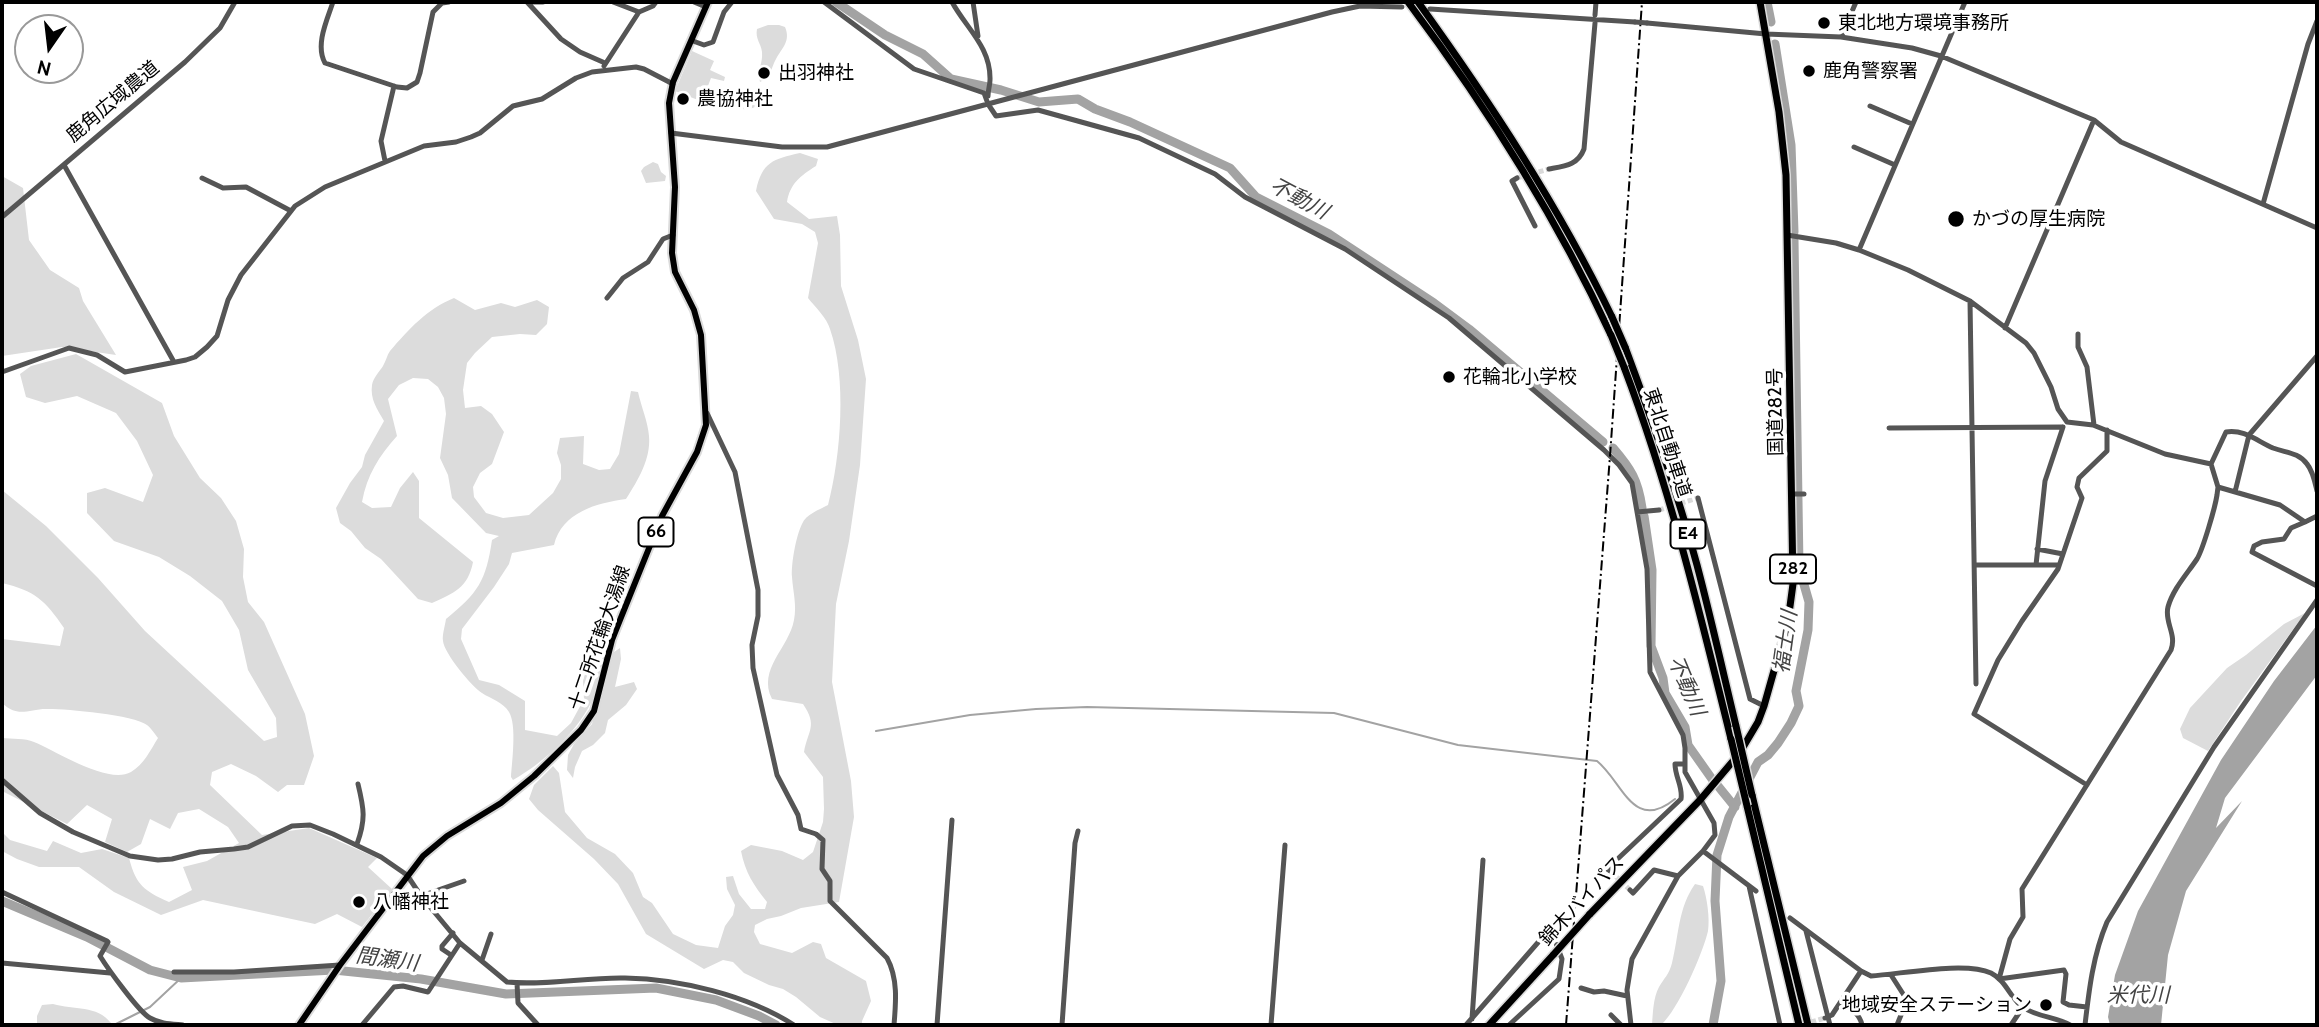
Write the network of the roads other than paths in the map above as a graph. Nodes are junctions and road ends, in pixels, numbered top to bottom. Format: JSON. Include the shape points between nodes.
{"nodes":[{"id":1,"x":235,"y":2,"type":"edge"},
{"id":2,"x":333,"y":2,"type":"edge"},
{"id":3,"x":449,"y":2,"type":"edge"},
{"id":4,"x":528,"y":2,"type":"edge"},
{"id":5,"x":544,"y":2,"type":"edge"},
{"id":6,"x":613,"y":2,"type":"edge"},
{"id":7,"x":656,"y":2,"type":"edge"},
{"id":8,"x":694,"y":2,"type":"edge"},
{"id":9,"x":732,"y":2,"type":"edge"},
{"id":10,"x":824,"y":2,"type":"edge"},
{"id":11,"x":952,"y":2,"type":"edge"},
{"id":12,"x":973,"y":2,"type":"edge"},
{"id":13,"x":1418,"y":2,"type":"edge"},
{"id":14,"x":1596,"y":2,"type":"edge"},
{"id":15,"x":1760,"y":2,"type":"edge"},
{"id":16,"x":1856,"y":2,"type":"edge"},
{"id":17,"x":1965,"y":2,"type":"edge"},
{"id":18,"x":707,"y":4,"type":"edge"},
{"id":19,"x":1405,"y":4,"type":"edge"},
{"id":20,"x":1430,"y":9,"type":"dead end"},
{"id":21,"x":639,"y":12,"type":"junction"},
{"id":22,"x":1595,"y":15,"type":"dead end"},
{"id":23,"x":2317,"y":22,"type":"edge"},
{"id":24,"x":1595,"y":23,"type":"dead end"},
{"id":25,"x":1766,"y":34,"type":"junction"},
{"id":26,"x":1841,"y":37,"type":"junction"},
{"id":27,"x":979,"y":39,"type":"junction"},
{"id":28,"x":692,"y":41,"type":"junction"},
{"id":29,"x":1941,"y":56,"type":"junction"},
{"id":30,"x":604,"y":66,"type":"junction"},
{"id":31,"x":673,"y":84,"type":"junction"},
{"id":32,"x":394,"y":86,"type":"junction"},
{"id":33,"x":988,"y":104,"type":"junction"},
{"id":34,"x":1870,"y":106,"type":"dead end"},
{"id":35,"x":2094,"y":120,"type":"junction"},
{"id":36,"x":1912,"y":124,"type":"junction"},
{"id":37,"x":671,"y":133,"type":"junction"},
{"id":38,"x":1854,"y":147,"type":"dead end"},
{"id":39,"x":385,"y":161,"type":"junction"},
{"id":40,"x":64,"y":165,"type":"junction"},
{"id":41,"x":1895,"y":165,"type":"junction"},
{"id":42,"x":1549,"y":169,"type":"tunnel mouth"},
{"id":43,"x":202,"y":178,"type":"dead end"},
{"id":44,"x":1517,"y":178,"type":"dead end"},
{"id":45,"x":2263,"y":204,"type":"junction"},
{"id":46,"x":291,"y":211,"type":"junction"},
{"id":47,"x":2,"y":217,"type":"edge"},
{"id":48,"x":1535,"y":226,"type":"dead end"},
{"id":49,"x":2317,"y":228,"type":"edge"},
{"id":50,"x":673,"y":235,"type":"junction"},
{"id":51,"x":1787,"y":235,"type":"junction"},
{"id":52,"x":1859,"y":250,"type":"junction"},
{"id":53,"x":607,"y":299,"type":"dead end"},
{"id":54,"x":1970,"y":301,"type":"junction"},
{"id":55,"x":2006,"y":328,"type":"junction"},
{"id":56,"x":2078,"y":334,"type":"dead end"},
{"id":57,"x":2317,"y":356,"type":"edge"},
{"id":58,"x":174,"y":362,"type":"junction"},
{"id":59,"x":2,"y":372,"type":"edge"},
{"id":60,"x":707,"y":413,"type":"junction"},
{"id":61,"x":2065,"y":424,"type":"junction"},
{"id":62,"x":2094,"y":425,"type":"junction"},
{"id":63,"x":1888,"y":428,"type":"dead end"},
{"id":64,"x":1971,"y":428,"type":"junction"},
{"id":65,"x":2107,"y":430,"type":"junction"},
{"id":66,"x":2249,"y":435,"type":"junction"},
{"id":67,"x":2211,"y":464,"type":"junction"},
{"id":68,"x":2218,"y":487,"type":"junction"},
{"id":69,"x":2317,"y":491,"type":"edge"},
{"id":70,"x":2235,"y":492,"type":"junction"},
{"id":71,"x":1792,"y":494,"type":"junction"},
{"id":72,"x":1804,"y":494,"type":"dead end"},
{"id":73,"x":1698,"y":498,"type":"dead end"},
{"id":74,"x":1659,"y":510,"type":"tunnel mouth"},
{"id":75,"x":1637,"y":512,"type":"junction"},
{"id":76,"x":2317,"y":516,"type":"edge"},
{"id":77,"x":2305,"y":522,"type":"junction"},
{"id":78,"x":2038,"y":550,"type":"junction"},
{"id":79,"x":2063,"y":555,"type":"junction"},
{"id":80,"x":1975,"y":565,"type":"junction"},
{"id":81,"x":2036,"y":565,"type":"junction"},
{"id":82,"x":2059,"y":565,"type":"junction"},
{"id":83,"x":2317,"y":586,"type":"edge"},
{"id":84,"x":2317,"y":600,"type":"edge"},
{"id":85,"x":1976,"y":684,"type":"dead end"},
{"id":86,"x":1764,"y":706,"type":"junction"},
{"id":87,"x":1684,"y":764,"type":"junction"},
{"id":88,"x":2,"y":780,"type":"edge"},
{"id":89,"x":358,"y":784,"type":"dead end"},
{"id":90,"x":2087,"y":785,"type":"junction"},
{"id":91,"x":1700,"y":800,"type":"junction"},
{"id":92,"x":953,"y":820,"type":"dead end"},
{"id":93,"x":1078,"y":831,"type":"dead end"},
{"id":94,"x":356,"y":844,"type":"junction"},
{"id":95,"x":1285,"y":845,"type":"dead end"},
{"id":96,"x":1703,"y":851,"type":"junction"},
{"id":97,"x":1483,"y":860,"type":"dead end"},
{"id":98,"x":1610,"y":871,"type":"dead end"},
{"id":99,"x":407,"y":875,"type":"junction"},
{"id":100,"x":1678,"y":876,"type":"junction"},
{"id":101,"x":464,"y":881,"type":"dead end"},
{"id":102,"x":1749,"y":886,"type":"junction"},
{"id":103,"x":1630,"y":890,"type":"dead end"},
{"id":104,"x":1756,"y":891,"type":"dead end"},
{"id":105,"x":2,"y":892,"type":"edge"},
{"id":106,"x":421,"y":897,"type":"junction"},
{"id":107,"x":1790,"y":918,"type":"dead end"},
{"id":108,"x":1806,"y":931,"type":"junction"},
{"id":109,"x":453,"y":933,"type":"junction"},
{"id":110,"x":491,"y":934,"type":"dead end"},
{"id":111,"x":460,"y":943,"type":"junction"},
{"id":112,"x":451,"y":955,"type":"junction"},
{"id":113,"x":482,"y":960,"type":"junction"},
{"id":114,"x":2,"y":963,"type":"edge"},
{"id":115,"x":339,"y":967,"type":"junction"},
{"id":116,"x":1861,"y":971,"type":"junction"},
{"id":117,"x":174,"y":972,"type":"dead end"},
{"id":118,"x":111,"y":973,"type":"junction"},
{"id":119,"x":1891,"y":975,"type":"junction"},
{"id":120,"x":1999,"y":979,"type":"junction"},
{"id":121,"x":517,"y":985,"type":"junction"},
{"id":122,"x":1581,"y":988,"type":"dead end"},
{"id":123,"x":1627,"y":996,"type":"junction"},
{"id":124,"x":1841,"y":1002,"type":"junction"},
{"id":125,"x":2023,"y":1007,"type":"junction"},
{"id":126,"x":2087,"y":1007,"type":"junction"},
{"id":127,"x":1611,"y":1015,"type":"dead end"},
{"id":128,"x":1826,"y":1017,"type":"junction"},
{"id":129,"x":1472,"y":1019,"type":"junction"},
{"id":130,"x":301,"y":1022,"type":"edge"},
{"id":131,"x":183,"y":1025,"type":"edge"},
{"id":132,"x":309,"y":1025,"type":"edge"},
{"id":133,"x":362,"y":1025,"type":"edge"},
{"id":134,"x":538,"y":1025,"type":"edge"},
{"id":135,"x":794,"y":1025,"type":"edge"},
{"id":136,"x":894,"y":1025,"type":"edge"},
{"id":137,"x":937,"y":1025,"type":"edge"},
{"id":138,"x":1062,"y":1025,"type":"edge"},
{"id":139,"x":1271,"y":1025,"type":"edge"},
{"id":140,"x":1466,"y":1025,"type":"edge"},
{"id":141,"x":1489,"y":1025,"type":"edge"},
{"id":142,"x":1509,"y":1025,"type":"edge"},
{"id":143,"x":1621,"y":1025,"type":"edge"},
{"id":144,"x":1631,"y":1025,"type":"edge"},
{"id":145,"x":1780,"y":1025,"type":"edge"},
{"id":146,"x":1799,"y":1025,"type":"edge"},
{"id":147,"x":1808,"y":1025,"type":"edge"},
{"id":148,"x":1830,"y":1025,"type":"edge"},
{"id":149,"x":1863,"y":1025,"type":"edge"},
{"id":150,"x":1897,"y":1025,"type":"edge"},
{"id":151,"x":2011,"y":1025,"type":"edge"},
{"id":152,"x":2070,"y":1025,"type":"edge"},
{"id":153,"x":2085,"y":1025,"type":"edge"}],
"edges":[{"from":1,"to":40,"type":"street","name":"鹿角広域農道","via":[[220,28],[185,62]]},
{"from":2,"to":32,"type":"street","via":[[321,43],[325,63]]},
{"from":3,"to":32,"type":"street","via":[[433,12],[417,82],[407,88]]},
{"from":4,"to":5,"type":"street"},
{"from":4,"to":30,"type":"street","via":[[561,39]]},
{"from":6,"to":21,"type":"street"},
{"from":7,"to":21,"type":"street"},
{"from":8,"to":18,"type":"street"},
{"from":9,"to":28,"type":"street","via":[[713,41],[704,45]]},
{"from":10,"to":33,"type":"street","via":[[914,69],[984,93]]},
{"from":11,"to":27,"type":"street"},
{"from":12,"to":27,"type":"street"},
{"from":13,"to":147,"type":"highway","name":"東北自動車道","number":"E4","bridge":true,"via":[[1557,212],[1625,347],[1697,565]]},
{"from":14,"to":22,"type":"street"},
{"from":15,"to":25,"type":"highway","name":"国道282号","number":"282"},
{"from":16,"to":26,"type":"street"},
{"from":17,"to":29,"type":"street"},
{"from":18,"to":28,"type":"main road","name":"十二所花輪大湯線","number":"66"},
{"from":19,"to":33,"type":"street","via":[[1332,12]]},
{"from":19,"to":146,"type":"highway","name":"東北自動車道","number":"E4","bridge":true,"via":[[1483,108],[1531,184],[1570,250],[1624,367],[1654,449],[1696,594]]},
{"from":20,"to":25,"type":"street","bridge":true},
{"from":21,"to":30,"type":"street"},
{"from":23,"to":45,"type":"street"},
{"from":24,"to":42,"type":"street","via":[[1584,149],[1581,158]]},
{"from":25,"to":26,"type":"street"},
{"from":25,"to":51,"type":"highway","name":"国道282号","number":"282","via":[[1783,139]]},
{"from":26,"to":29,"type":"street"},
{"from":27,"to":33,"type":"street","via":[[990,81]]},
{"from":28,"to":31,"type":"main road","name":"十二所花輪大湯線","number":"66"},
{"from":29,"to":35,"type":"street"},
{"from":29,"to":36,"type":"street"},
{"from":30,"to":31,"type":"street","via":[[636,67]]},
{"from":30,"to":39,"type":"street","via":[[542,99],[513,106],[471,137],[424,146]]},
{"from":31,"to":37,"type":"main road","name":"十二所花輪大湯線","number":"66"},
{"from":32,"to":39,"type":"street","via":[[381,141]]},
{"from":33,"to":37,"type":"street","via":[[827,147],[782,147]]},
{"from":33,"to":75,"type":"street","via":[[996,116],[1038,110],[1139,138],[1214,174],[1245,197],[1345,249],[1449,318],[1619,465],[1632,482]]},
{"from":34,"to":36,"type":"street"},
{"from":35,"to":45,"type":"street","via":[[2120,142]]},
{"from":35,"to":55,"type":"street"},
{"from":36,"to":41,"type":"street"},
{"from":37,"to":50,"type":"main road","name":"十二所花輪大湯線","number":"66"},
{"from":38,"to":41,"type":"street"},
{"from":39,"to":46,"type":"street","via":[[325,187]]},
{"from":40,"to":47,"type":"street","name":"鹿角広域農道"},
{"from":40,"to":58,"type":"street"},
{"from":41,"to":52,"type":"street"},
{"from":43,"to":46,"type":"street","via":[[223,188],[246,187]]},
{"from":44,"to":48,"type":"street","via":[[1511,181]]},
{"from":45,"to":49,"type":"street"},
{"from":46,"to":58,"type":"street","via":[[241,275],[215,339],[195,357]]},
{"from":50,"to":53,"type":"street","via":[[663,239],[648,262],[623,278]]},
{"from":50,"to":60,"type":"main road","name":"十二所花輪大湯線","number":"66","via":[[675,272],[701,335]]},
{"from":51,"to":52,"type":"street"},
{"from":51,"to":71,"type":"highway","name":"国道282号","number":"282"},
{"from":52,"to":54,"type":"street"},
{"from":54,"to":55,"type":"street"},
{"from":54,"to":64,"type":"street"},
{"from":55,"to":61,"type":"street","via":[[2034,353]]},
{"from":56,"to":62,"type":"street"},
{"from":57,"to":66,"type":"street"},
{"from":58,"to":59,"type":"street","via":[[125,372],[97,355],[69,348]]},
{"from":60,"to":99,"type":"main road","name":"十二所花輪大湯線","number":"66","via":[[704,436],[666,508],[612,640],[588,721],[534,776],[432,848]]},
{"from":60,"to":136,"type":"street","via":[[735,472],[747,528],[758,590],[753,668],[776,775],[802,829],[823,840],[822,869],[830,881],[830,901],[891,965],[896,985]]},
{"from":61,"to":62,"type":"street"},
{"from":61,"to":64,"type":"street"},
{"from":61,"to":78,"type":"street","via":[[2045,481]]},
{"from":62,"to":65,"type":"street"},
{"from":63,"to":64,"type":"street"},
{"from":64,"to":80,"type":"street"},
{"from":65,"to":67,"type":"street","via":[[2165,454]]},
{"from":65,"to":79,"type":"street","via":[[2107,451],[2079,478],[2082,498]]},
{"from":66,"to":67,"type":"street","via":[[2226,432]]},
{"from":66,"to":69,"type":"street","via":[[2295,453],[2307,464]]},
{"from":66,"to":70,"type":"street"},
{"from":67,"to":68,"type":"street"},
{"from":68,"to":70,"type":"street"},
{"from":68,"to":90,"type":"street","via":[[2198,557],[2168,606],[2174,638],[2171,650]]},
{"from":70,"to":77,"type":"street","via":[[2280,505]]},
{"from":71,"to":72,"type":"street"},
{"from":71,"to":86,"type":"highway","name":"国道282号","number":"282","via":[[1793,584],[1788,621]]},
{"from":73,"to":86,"type":"street","via":[[1749,699]]},
{"from":74,"to":75,"type":"street"},
{"from":75,"to":87,"type":"street","via":[[1647,569],[1648,663],[1682,735]]},
{"from":76,"to":77,"type":"street"},
{"from":77,"to":83,"type":"street","via":[[2291,528],[2284,539],[2262,542],[2252,552]]},
{"from":78,"to":79,"type":"street"},
{"from":78,"to":81,"type":"street"},
{"from":79,"to":82,"type":"street"},
{"from":80,"to":81,"type":"street"},
{"from":80,"to":85,"type":"street"},
{"from":81,"to":82,"type":"street"},
{"from":82,"to":90,"type":"street","via":[[1998,660],[1975,715]]},
{"from":84,"to":126,"type":"street","via":[[2214,747],[2123,892],[2101,936]]},
{"from":86,"to":91,"type":"highway","name":"国道282号","number":"282","via":[[1739,754]]},
{"from":87,"to":91,"type":"street"},
{"from":87,"to":98,"type":"street","via":[[1675,764],[1683,790],[1681,800],[1607,869]]},
{"from":88,"to":94,"type":"street","via":[[40,813],[130,856],[165,860],[234,849],[299,825]]},
{"from":89,"to":94,"type":"street","via":[[364,816]]},
{"from":90,"to":120,"type":"street","via":[[2022,889],[2023,917],[2010,939]]},
{"from":91,"to":96,"type":"street","via":[[1715,830]]},
{"from":91,"to":141,"type":"highway","name":"錦木バイパス","number":"282","bridge":true},
{"from":92,"to":137,"type":"street"},
{"from":93,"to":138,"type":"street"},
{"from":94,"to":99,"type":"street"},
{"from":95,"to":139,"type":"street"},
{"from":96,"to":100,"type":"street"},
{"from":96,"to":102,"type":"street"},
{"from":97,"to":129,"type":"street"},
{"from":99,"to":106,"type":"street"},
{"from":99,"to":115,"type":"main road","name":"十二所花輪大湯線","number":"66"},
{"from":100,"to":103,"type":"street","via":[[1654,870],[1633,893]]},
{"from":100,"to":123,"type":"street","via":[[1632,959]]},
{"from":101,"to":106,"type":"street"},
{"from":102,"to":104,"type":"street"},
{"from":102,"to":145,"type":"street"},
{"from":105,"to":118,"type":"street","via":[[108,942],[100,956]]},
{"from":106,"to":109,"type":"street"},
{"from":107,"to":108,"type":"street"},
{"from":108,"to":116,"type":"street"},
{"from":108,"to":128,"type":"street"},
{"from":109,"to":111,"type":"street"},
{"from":109,"to":112,"type":"street","via":[[442,946]]},
{"from":110,"to":113,"type":"street"},
{"from":111,"to":112,"type":"street"},
{"from":111,"to":113,"type":"street"},
{"from":112,"to":133,"type":"street","via":[[428,992],[394,987]]},
{"from":113,"to":121,"type":"street"},
{"from":114,"to":118,"type":"street"},
{"from":115,"to":117,"type":"street"},
{"from":115,"to":130,"type":"main road","name":"十二所花輪大湯線","number":"66"},
{"from":116,"to":119,"type":"street","via":[[1871,976]]},
{"from":116,"to":124,"type":"street"},
{"from":118,"to":131,"type":"street","via":[[145,1015]]},
{"from":119,"to":120,"type":"street","via":[[1971,968]]},
{"from":119,"to":150,"type":"street","via":[[1907,1000]]},
{"from":120,"to":125,"type":"street"},
{"from":120,"to":126,"type":"street","via":[[2064,970],[2063,1002]]},
{"from":121,"to":134,"type":"street","via":[[518,1003]]},
{"from":121,"to":135,"type":"street","via":[[626,978],[688,985],[743,1000]]},
{"from":122,"to":123,"type":"street"},
{"from":123,"to":144,"type":"street"},
{"from":124,"to":128,"type":"street"},
{"from":124,"to":149,"type":"street"},
{"from":125,"to":151,"type":"street"},
{"from":125,"to":152,"type":"street"},
{"from":126,"to":153,"type":"street"},
{"from":127,"to":143,"type":"street"},
{"from":128,"to":148,"type":"street"},
{"from":129,"to":140,"type":"street"},
{"from":129,"to":142,"type":"street","via":[[1548,930],[1562,959],[1559,979]]},
{"from":130,"to":132,"type":"street"}]}
